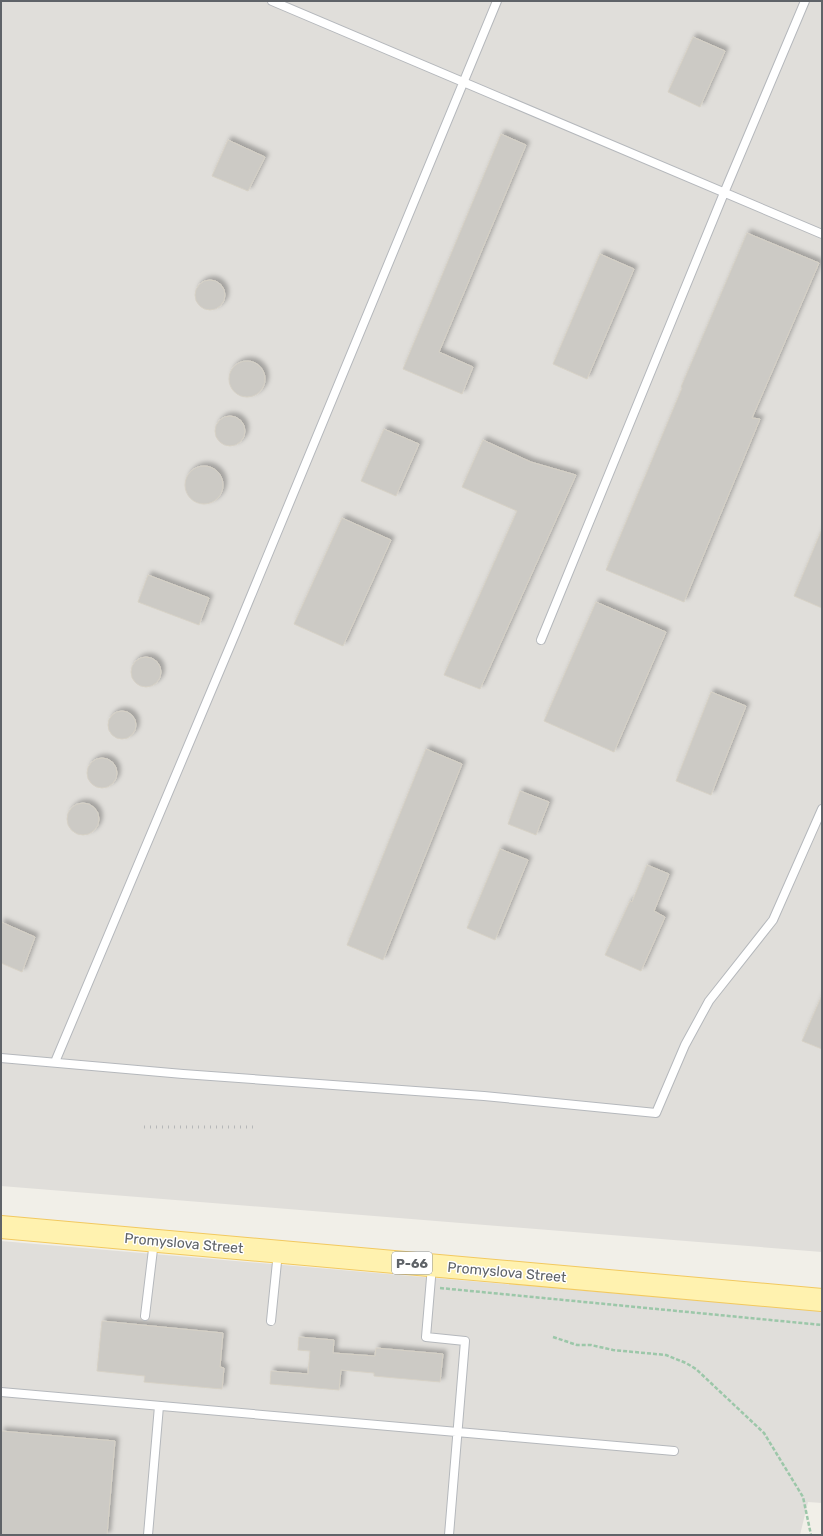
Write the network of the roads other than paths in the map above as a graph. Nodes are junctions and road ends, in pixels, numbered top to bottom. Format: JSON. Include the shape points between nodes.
{"nodes":[{"id":1,"x":272,"y":1,"type":"edge"},
{"id":2,"x":496,"y":1,"type":"edge"},
{"id":3,"x":805,"y":1,"type":"edge"},
{"id":4,"x":463,"y":82,"type":"junction"},
{"id":5,"x":724,"y":193,"type":"junction"},
{"id":6,"x":822,"y":234,"type":"edge"},
{"id":7,"x":540,"y":640,"type":"dead end"},
{"id":8,"x":822,"y":809,"type":"edge"},
{"id":9,"x":1,"y":1058,"type":"edge"},
{"id":10,"x":55,"y":1062,"type":"junction"},
{"id":11,"x":1,"y":1227,"type":"edge"},
{"id":12,"x":154,"y":1241,"type":"junction"},
{"id":13,"x":279,"y":1252,"type":"junction"},
{"id":14,"x":432,"y":1265,"type":"junction"},
{"id":15,"x":822,"y":1300,"type":"edge"},
{"id":16,"x":145,"y":1316,"type":"dead end"},
{"id":17,"x":272,"y":1321,"type":"dead end"},
{"id":18,"x":1,"y":1392,"type":"edge"},
{"id":19,"x":159,"y":1406,"type":"junction"},
{"id":20,"x":458,"y":1433,"type":"junction"},
{"id":21,"x":674,"y":1451,"type":"dead end"},
{"id":22,"x":148,"y":1535,"type":"edge"},
{"id":23,"x":449,"y":1535,"type":"edge"}],
"edges":[{"from":1,"to":4,"type":"lane"},
{"from":2,"to":4,"type":"lane"},
{"from":3,"to":5,"type":"lane"},
{"from":4,"to":5,"type":"lane"},
{"from":4,"to":10,"type":"lane"},
{"from":5,"to":6,"type":"lane"},
{"from":5,"to":7,"type":"lane"},
{"from":8,"to":10,"type":"lane","via":[[773,920],[709,1001],[685,1045],[656,1113],[484,1096]]},
{"from":9,"to":10,"type":"lane"},
{"from":11,"to":12,"type":"main road","name":"Promyslova Street","number":"Р-66"},
{"from":12,"to":13,"type":"main road","name":"Promyslova Street","number":"Р-66"},
{"from":12,"to":16,"type":"lane"},
{"from":13,"to":14,"type":"main road","name":"Promyslova Street","number":"Р-66"},
{"from":13,"to":17,"type":"lane"},
{"from":14,"to":15,"type":"main road","name":"Promyslova Street","number":"Р-66"},
{"from":14,"to":20,"type":"lane","via":[[426,1337],[465,1341]]},
{"from":18,"to":19,"type":"lane"},
{"from":19,"to":20,"type":"lane"},
{"from":19,"to":22,"type":"lane"},
{"from":20,"to":21,"type":"lane"},
{"from":20,"to":23,"type":"lane"}]}
